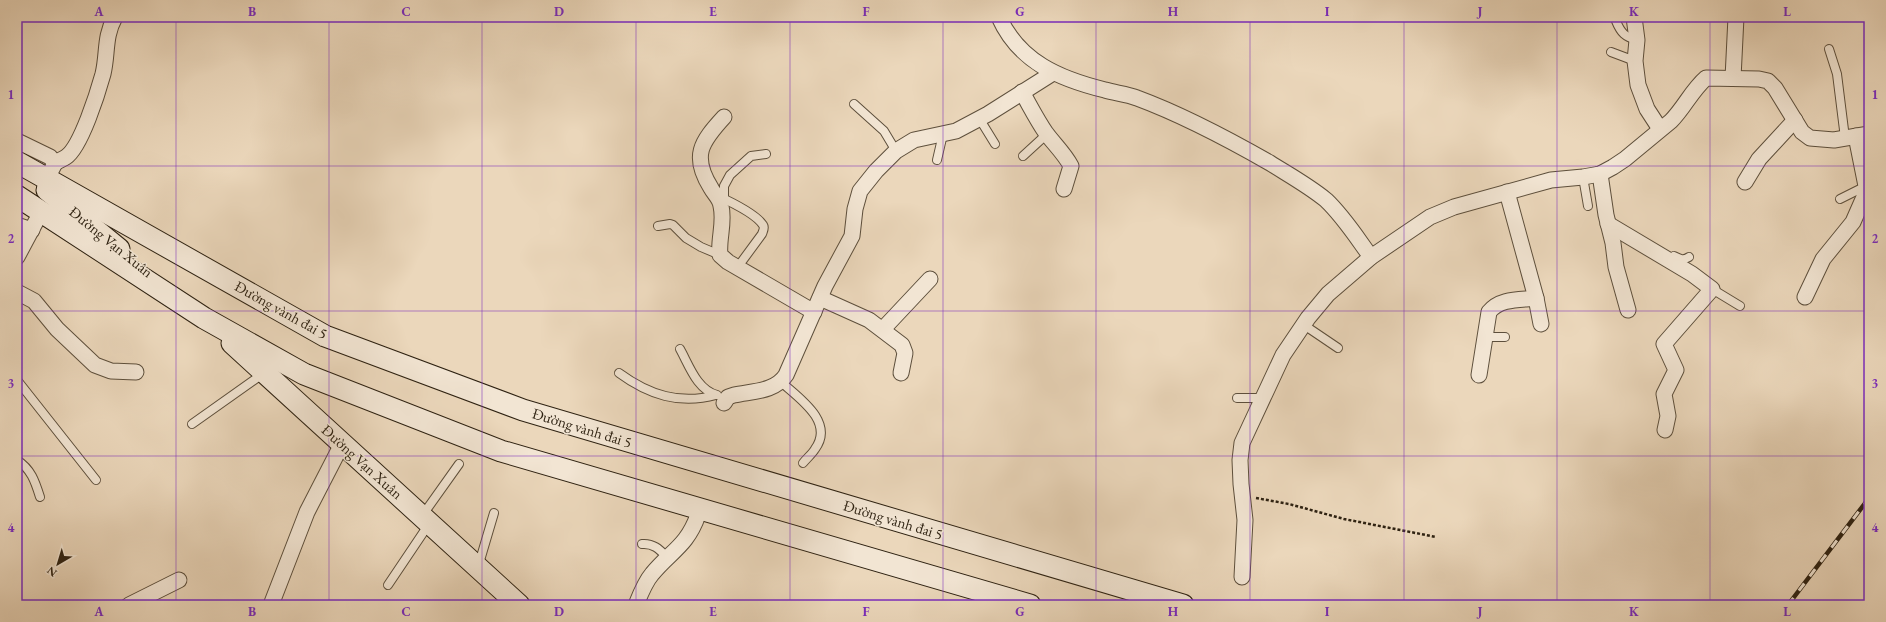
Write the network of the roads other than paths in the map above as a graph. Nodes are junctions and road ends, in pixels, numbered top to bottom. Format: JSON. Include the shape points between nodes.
{"nodes":[{"id":1,"x":114,"y":17,"type":"edge"},
{"id":2,"x":999,"y":17,"type":"edge"},
{"id":3,"x":1634,"y":17,"type":"edge"},
{"id":4,"x":1736,"y":17,"type":"edge"},
{"id":5,"x":1616,"y":22,"type":"dead end"},
{"id":6,"x":1637,"y":40,"type":"junction"},
{"id":7,"x":1829,"y":49,"type":"dead end"},
{"id":8,"x":1611,"y":52,"type":"dead end"},
{"id":9,"x":1635,"y":61,"type":"junction"},
{"id":10,"x":1053,"y":73,"type":"junction"},
{"id":11,"x":1733,"y":78,"type":"junction"},
{"id":12,"x":1022,"y":92,"type":"junction"},
{"id":13,"x":854,"y":104,"type":"dead end"},
{"id":14,"x":724,"y":118,"type":"dead end"},
{"id":15,"x":979,"y":118,"type":"junction"},
{"id":16,"x":1795,"y":120,"type":"junction"},
{"id":17,"x":1660,"y":129,"type":"junction"},
{"id":18,"x":943,"y":134,"type":"junction"},
{"id":19,"x":1047,"y":134,"type":"junction"},
{"id":20,"x":1857,"y":136,"type":"edge"},
{"id":21,"x":17,"y":141,"type":"edge"},
{"id":22,"x":995,"y":144,"type":"dead end"},
{"id":23,"x":896,"y":152,"type":"junction"},
{"id":24,"x":766,"y":154,"type":"dead end"},
{"id":25,"x":1023,"y":156,"type":"dead end"},
{"id":26,"x":937,"y":160,"type":"dead end"},
{"id":27,"x":17,"y":162,"type":"edge"},
{"id":28,"x":17,"y":166,"type":"edge"},
{"id":29,"x":50,"y":170,"type":"junction"},
{"id":30,"x":1600,"y":174,"type":"junction"},
{"id":31,"x":1583,"y":177,"type":"junction"},
{"id":32,"x":1745,"y":182,"type":"dead end"},
{"id":33,"x":1866,"y":186,"type":"junction"},
{"id":34,"x":1064,"y":189,"type":"dead end"},
{"id":35,"x":1507,"y":192,"type":"junction"},
{"id":36,"x":17,"y":196,"type":"edge"},
{"id":37,"x":721,"y":197,"type":"junction"},
{"id":38,"x":1840,"y":199,"type":"dead end"},
{"id":39,"x":1588,"y":206,"type":"dead end"},
{"id":40,"x":41,"y":212,"type":"junction"},
{"id":41,"x":1608,"y":224,"type":"junction"},
{"id":42,"x":17,"y":225,"type":"edge"},
{"id":43,"x":658,"y":226,"type":"dead end"},
{"id":44,"x":32,"y":230,"type":"junction"},
{"id":45,"x":1630,"y":236,"type":"junction"},
{"id":46,"x":720,"y":256,"type":"junction"},
{"id":47,"x":17,"y":257,"type":"edge"},
{"id":48,"x":1371,"y":257,"type":"junction"},
{"id":49,"x":1689,"y":257,"type":"dead end"},
{"id":50,"x":737,"y":268,"type":"junction"},
{"id":51,"x":930,"y":279,"type":"dead end"},
{"id":52,"x":1712,"y":289,"type":"junction"},
{"id":53,"x":17,"y":292,"type":"edge"},
{"id":54,"x":1805,"y":297,"type":"dead end"},
{"id":55,"x":820,"y":298,"type":"junction"},
{"id":56,"x":1536,"y":298,"type":"junction"},
{"id":57,"x":1740,"y":306,"type":"dead end"},
{"id":58,"x":1628,"y":310,"type":"dead end"},
{"id":59,"x":814,"y":312,"type":"junction"},
{"id":60,"x":204,"y":318,"type":"junction"},
{"id":61,"x":1541,"y":324,"type":"dead end"},
{"id":62,"x":1304,"y":325,"type":"junction"},
{"id":63,"x":883,"y":330,"type":"junction"},
{"id":64,"x":1484,"y":337,"type":"junction"},
{"id":65,"x":1505,"y":337,"type":"dead end"},
{"id":66,"x":1338,"y":348,"type":"dead end"},
{"id":67,"x":680,"y":349,"type":"dead end"},
{"id":68,"x":136,"y":372,"type":"dead end"},
{"id":69,"x":264,"y":373,"type":"junction"},
{"id":70,"x":619,"y":373,"type":"dead end"},
{"id":71,"x":901,"y":373,"type":"dead end"},
{"id":72,"x":1479,"y":375,"type":"dead end"},
{"id":73,"x":17,"y":380,"type":"edge"},
{"id":74,"x":781,"y":382,"type":"junction"},
{"id":75,"x":26,"y":390,"type":"junction"},
{"id":76,"x":17,"y":393,"type":"edge"},
{"id":77,"x":723,"y":398,"type":"junction"},
{"id":78,"x":1237,"y":398,"type":"dead end"},
{"id":79,"x":1264,"y":398,"type":"junction"},
{"id":80,"x":192,"y":424,"type":"dead end"},
{"id":81,"x":1665,"y":430,"type":"dead end"},
{"id":82,"x":342,"y":444,"type":"junction"},
{"id":83,"x":17,"y":460,"type":"edge"},
{"id":84,"x":803,"y":463,"type":"dead end"},
{"id":85,"x":459,"y":464,"type":"dead end"},
{"id":86,"x":96,"y":480,"type":"dead end"},
{"id":87,"x":40,"y":497,"type":"dead end"},
{"id":88,"x":494,"y":513,"type":"dead end"},
{"id":89,"x":698,"y":516,"type":"dead end"},
{"id":90,"x":426,"y":520,"type":"junction"},
{"id":91,"x":642,"y":544,"type":"dead end"},
{"id":92,"x":668,"y":558,"type":"junction"},
{"id":93,"x":478,"y":568,"type":"junction"},
{"id":94,"x":1242,"y":576,"type":"dead end"},
{"id":95,"x":179,"y":580,"type":"dead end"},
{"id":96,"x":388,"y":585,"type":"dead end"},
{"id":97,"x":128,"y":605,"type":"edge"},
{"id":98,"x":271,"y":605,"type":"edge"},
{"id":99,"x":519,"y":605,"type":"edge"},
{"id":100,"x":636,"y":605,"type":"edge"},
{"id":101,"x":1030,"y":605,"type":"edge"},
{"id":102,"x":1183,"y":605,"type":"edge"}],
"edges":[{"from":1,"to":29,"type":"street","via":[[108,29],[103,73],[83,130],[67,157]]},
{"from":2,"to":10,"type":"street","via":[[1018,45],[1034,62]]},
{"from":3,"to":6,"type":"street"},
{"from":4,"to":11,"type":"street"},
{"from":5,"to":6,"type":"lane","via":[[1622,34]]},
{"from":6,"to":9,"type":"street"},
{"from":7,"to":20,"type":"lane"},
{"from":8,"to":9,"type":"lane"},
{"from":9,"to":17,"type":"street","via":[[1638,85],[1647,108]]},
{"from":10,"to":12,"type":"street"},
{"from":10,"to":48,"type":"street","via":[[1088,86],[1136,98],[1209,130],[1251,152],[1300,181],[1325,200],[1340,215]]},
{"from":11,"to":16,"type":"street","via":[[1768,81]]},
{"from":11,"to":17,"type":"street","via":[[1706,78],[1679,113]]},
{"from":12,"to":15,"type":"street"},
{"from":12,"to":19,"type":"street"},
{"from":13,"to":23,"type":"lane","via":[[884,131]]},
{"from":14,"to":37,"type":"street","via":[[708,135],[701,150],[700,160],[704,176]]},
{"from":15,"to":18,"type":"street","via":[[956,131]]},
{"from":15,"to":22,"type":"lane"},
{"from":16,"to":20,"type":"street","via":[[1802,132],[1810,138],[1820,140]]},
{"from":16,"to":32,"type":"street","via":[[1759,159]]},
{"from":17,"to":30,"type":"street","via":[[1625,159]]},
{"from":18,"to":23,"type":"street","via":[[914,140]]},
{"from":18,"to":26,"type":"lane"},
{"from":19,"to":25,"type":"lane"},
{"from":19,"to":34,"type":"street","via":[[1071,166]]},
{"from":20,"to":33,"type":"street"},
{"from":21,"to":29,"type":"street","via":[[50,157]]},
{"from":23,"to":55,"type":"street","via":[[860,191],[852,236]]},
{"from":24,"to":37,"type":"lane","via":[[752,156],[730,175]]},
{"from":27,"to":29,"type":"main road","name":"Đường vành đai 5"},
{"from":28,"to":60,"type":"main road","name":"Đường Vạn Xuân"},
{"from":29,"to":102,"type":"main road","name":"Đường vành đai 5","via":[[332,338],[522,410]]},
{"from":30,"to":31,"type":"street"},
{"from":30,"to":41,"type":"street"},
{"from":31,"to":35,"type":"street","via":[[1551,180]]},
{"from":31,"to":39,"type":"lane"},
{"from":33,"to":38,"type":"lane"},
{"from":33,"to":54,"type":"street","via":[[1864,198],[1853,222],[1822,259]]},
{"from":35,"to":48,"type":"street","via":[[1454,207],[1430,217]]},
{"from":35,"to":56,"type":"street"},
{"from":36,"to":40,"type":"main road","name":"Đường Vạn Xuân"},
{"from":37,"to":46,"type":"street","via":[[723,226]]},
{"from":37,"to":50,"type":"lane","via":[[744,209],[763,225],[764,229]]},
{"from":40,"to":44,"type":"street"},
{"from":40,"to":60,"type":"main road","name":"Đường Vạn Xuân"},
{"from":41,"to":45,"type":"street"},
{"from":41,"to":58,"type":"street"},
{"from":42,"to":44,"type":"street"},
{"from":43,"to":46,"type":"lane","via":[[673,225],[686,238]]},
{"from":44,"to":47,"type":"street"},
{"from":45,"to":49,"type":"lane","via":[[1658,246],[1681,260]]},
{"from":45,"to":52,"type":"street"},
{"from":46,"to":50,"type":"street"},
{"from":48,"to":62,"type":"street","via":[[1328,294]]},
{"from":50,"to":59,"type":"street"},
{"from":51,"to":63,"type":"street"},
{"from":52,"to":57,"type":"lane"},
{"from":52,"to":81,"type":"street","via":[[1664,344],[1676,370],[1664,394],[1668,416]]},
{"from":53,"to":68,"type":"street","via":[[34,301],[57,330],[95,365],[111,371]]},
{"from":55,"to":59,"type":"street"},
{"from":55,"to":63,"type":"street","via":[[870,320]]},
{"from":56,"to":61,"type":"street"},
{"from":56,"to":64,"type":"street","via":[[1504,301],[1494,305],[1489,312]]},
{"from":59,"to":74,"type":"street"},
{"from":60,"to":69,"type":"main road","name":"Đường Vạn Xuân"},
{"from":60,"to":101,"type":"main road","via":[[304,374],[501,451]]},
{"from":62,"to":66,"type":"lane"},
{"from":62,"to":79,"type":"street","via":[[1284,355]]},
{"from":63,"to":71,"type":"street","via":[[902,345],[905,353]]},
{"from":64,"to":65,"type":"lane"},
{"from":64,"to":72,"type":"street"},
{"from":67,"to":77,"type":"lane","via":[[700,384]]},
{"from":69,"to":80,"type":"lane"},
{"from":69,"to":82,"type":"main road","name":"Đường Vạn Xuân"},
{"from":70,"to":77,"type":"lane","via":[[636,386],[682,399]]},
{"from":73,"to":75,"type":"lane"},
{"from":74,"to":77,"type":"street","via":[[774,387]]},
{"from":74,"to":84,"type":"lane","via":[[810,409],[821,425],[821,439]]},
{"from":75,"to":76,"type":"lane"},
{"from":75,"to":86,"type":"lane"},
{"from":78,"to":79,"type":"lane"},
{"from":79,"to":94,"type":"street","via":[[1242,443],[1240,460],[1245,520]]},
{"from":82,"to":90,"type":"main road","name":"Đường Vạn Xuân"},
{"from":82,"to":98,"type":"street","via":[[307,512]]},
{"from":83,"to":87,"type":"lane","via":[[26,466],[35,480]]},
{"from":85,"to":90,"type":"lane"},
{"from":88,"to":93,"type":"lane"},
{"from":89,"to":92,"type":"street","via":[[683,543]]},
{"from":90,"to":93,"type":"main road","name":"Đường Vạn Xuân"},
{"from":90,"to":96,"type":"lane"},
{"from":91,"to":92,"type":"lane","via":[[654,545]]},
{"from":92,"to":100,"type":"street","via":[[651,575]]},
{"from":93,"to":99,"type":"main road","name":"Đường Vạn Xuân"},
{"from":95,"to":97,"type":"street"}]}
